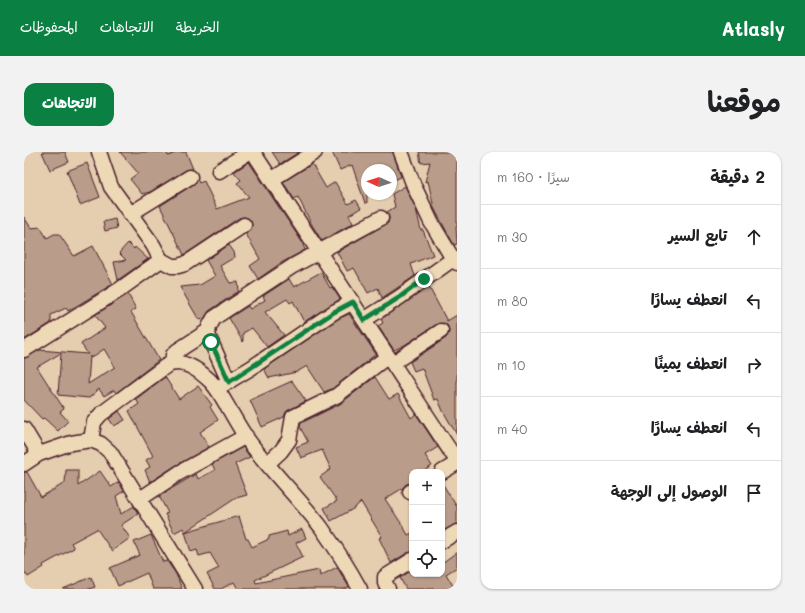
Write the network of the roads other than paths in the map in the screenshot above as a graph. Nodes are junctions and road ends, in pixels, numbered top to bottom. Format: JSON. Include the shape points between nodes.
{"nodes":[{"id":1,"x":99,"y":152,"type":"edge"},
{"id":2,"x":249,"y":152,"type":"edge"},
{"id":3,"x":253,"y":152,"type":"edge"},
{"id":4,"x":315,"y":152,"type":"edge"},
{"id":5,"x":401,"y":152,"type":"edge"},
{"id":6,"x":219,"y":171,"type":"dead end"},
{"id":7,"x":190,"y":177,"type":"dead end"},
{"id":8,"x":271,"y":180,"type":"junction"},
{"id":9,"x":130,"y":214,"type":"junction"},
{"id":10,"x":381,"y":218,"type":"dead end"},
{"id":11,"x":244,"y":225,"type":"dead end"},
{"id":12,"x":319,"y":251,"type":"junction"},
{"id":13,"x":161,"y":260,"type":"junction"},
{"id":14,"x":455,"y":261,"type":"edge"},
{"id":15,"x":353,"y":302,"type":"junction"},
{"id":16,"x":364,"y":320,"type":"junction"},
{"id":17,"x":208,"y":331,"type":"junction"},
{"id":18,"x":441,"y":332,"type":"dead end"},
{"id":19,"x":24,"y":350,"type":"edge"},
{"id":20,"x":390,"y":360,"type":"junction"},
{"id":21,"x":172,"y":363,"type":"junction"},
{"id":22,"x":223,"y":385,"type":"junction"},
{"id":23,"x":24,"y":429,"type":"edge"},
{"id":24,"x":246,"y":436,"type":"junction"},
{"id":25,"x":91,"y":440,"type":"junction"},
{"id":26,"x":40,"y":454,"type":"junction"},
{"id":27,"x":457,"y":462,"type":"edge"},
{"id":28,"x":24,"y":464,"type":"edge"},
{"id":29,"x":267,"y":464,"type":"junction"},
{"id":30,"x":445,"y":470,"type":"edge"},
{"id":31,"x":140,"y":499,"type":"junction"},
{"id":32,"x":457,"y":532,"type":"edge"},
{"id":33,"x":444,"y":541,"type":"edge"},
{"id":34,"x":409,"y":562,"type":"edge"},
{"id":35,"x":195,"y":589,"type":"edge"},
{"id":36,"x":360,"y":589,"type":"edge"},
{"id":37,"x":388,"y":589,"type":"edge"}],
"edges":[{"from":1,"to":9,"type":"street","via":[[111,186]]},
{"from":2,"to":6,"type":"street"},
{"from":3,"to":8,"type":"street"},
{"from":4,"to":8,"type":"street"},
{"from":5,"to":14,"type":"street","via":[[431,222]]},
{"from":7,"to":9,"type":"street"},
{"from":8,"to":12,"type":"street"},
{"from":9,"to":13,"type":"street"},
{"from":10,"to":12,"type":"street"},
{"from":11,"to":13,"type":"street","via":[[185,264],[172,266]]},
{"from":12,"to":15,"type":"street"},
{"from":12,"to":17,"type":"street","via":[[214,318]]},
{"from":13,"to":19,"type":"street","via":[[119,290]]},
{"from":14,"to":16,"type":"street"},
{"from":15,"to":16,"type":"street"},
{"from":15,"to":22,"type":"street"},
{"from":16,"to":20,"type":"street"},
{"from":17,"to":21,"type":"street","via":[[177,351],[173,355]]},
{"from":17,"to":22,"type":"street"},
{"from":18,"to":20,"type":"street"},
{"from":20,"to":27,"type":"street"},
{"from":20,"to":29,"type":"street","via":[[336,396],[293,417],[289,440]]},
{"from":21,"to":22,"type":"street","via":[[177,362],[196,369],[207,378]]},
{"from":21,"to":25,"type":"street","via":[[101,414],[94,422]]},
{"from":22,"to":24,"type":"street"},
{"from":23,"to":26,"type":"street"},
{"from":24,"to":29,"type":"street"},
{"from":24,"to":31,"type":"street","via":[[179,473]]},
{"from":25,"to":26,"type":"street","via":[[71,443]]},
{"from":25,"to":31,"type":"street","via":[[110,452]]},
{"from":26,"to":28,"type":"street"},
{"from":27,"to":30,"type":"street"},
{"from":29,"to":36,"type":"street","via":[[320,527]]},
{"from":31,"to":35,"type":"street"},
{"from":32,"to":33,"type":"street"},
{"from":34,"to":37,"type":"street","via":[[385,577]]}]}
